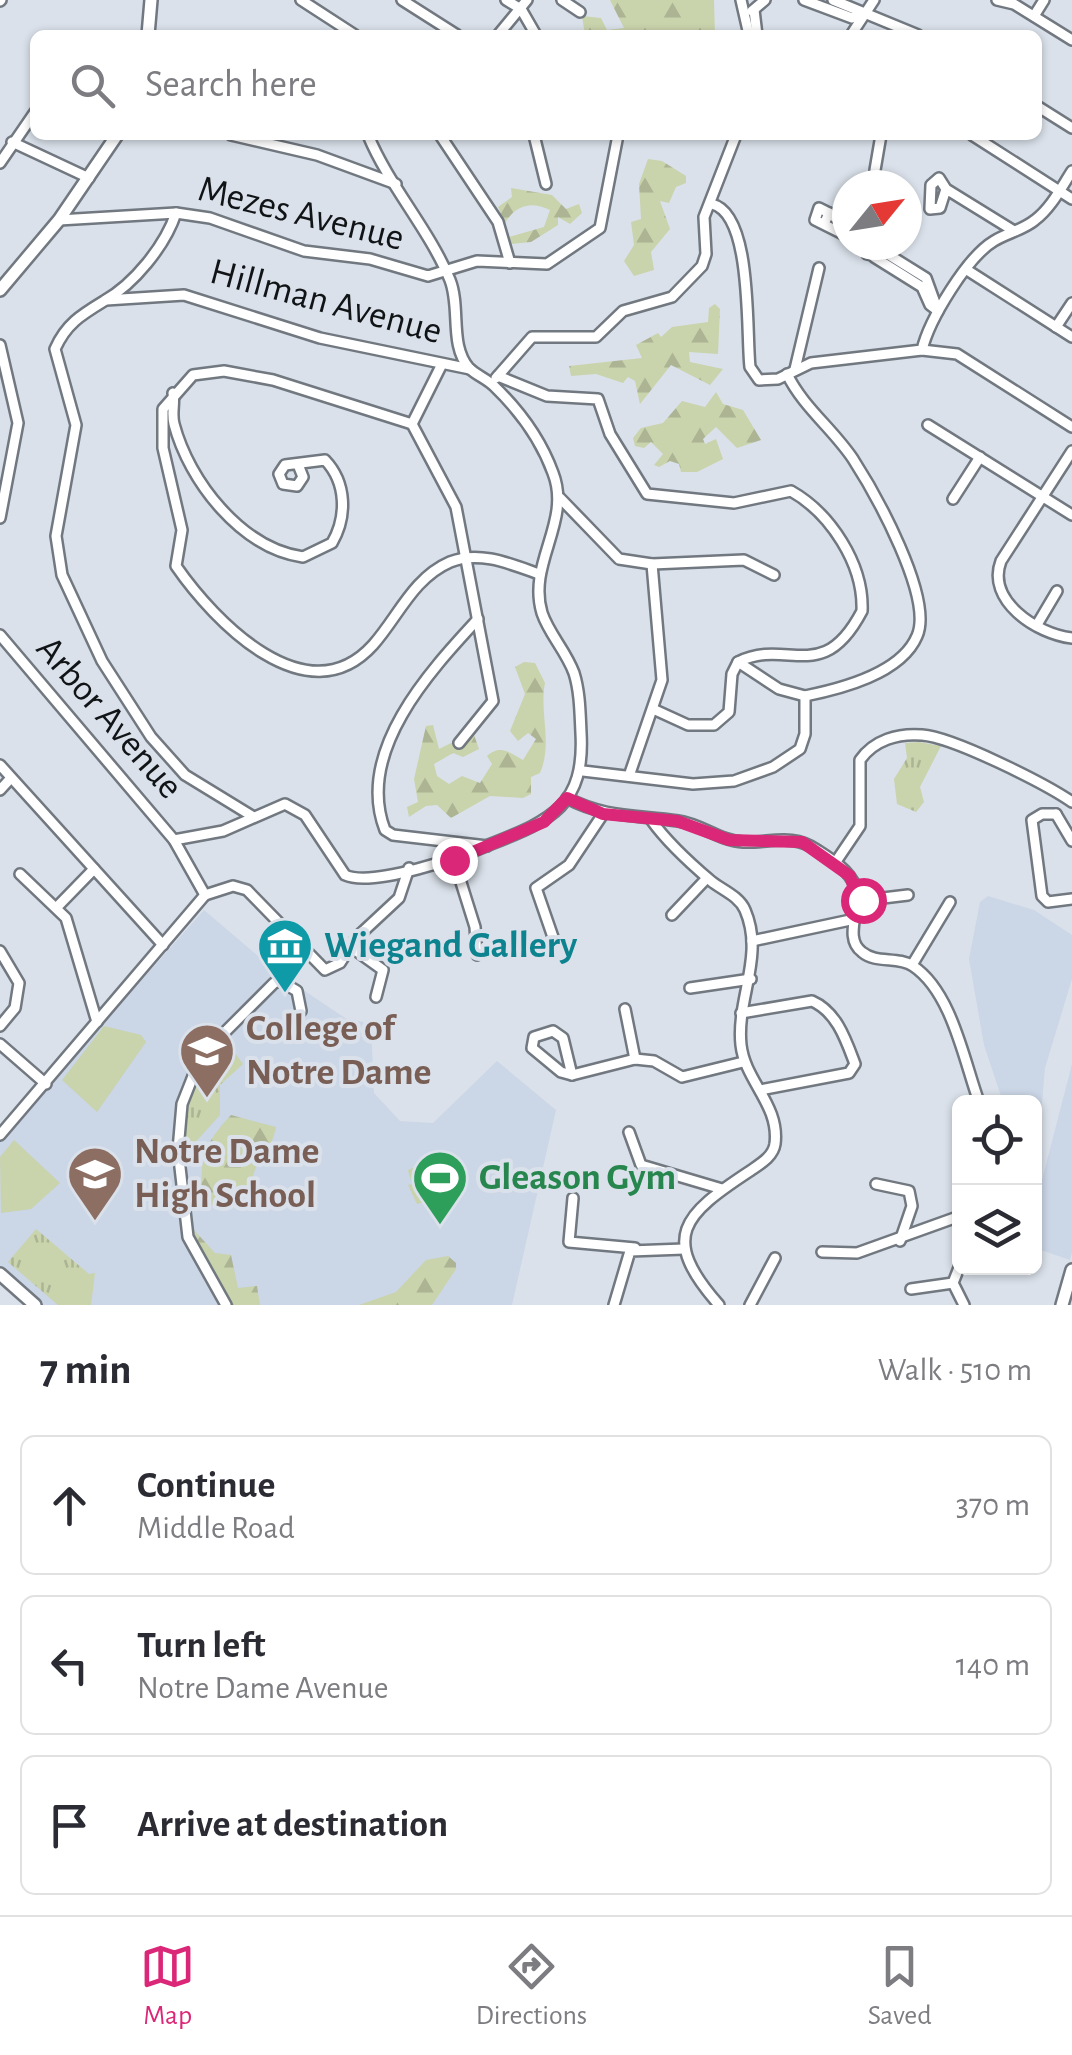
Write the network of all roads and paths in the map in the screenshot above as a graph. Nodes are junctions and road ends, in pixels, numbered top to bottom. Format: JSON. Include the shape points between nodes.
{"nodes":[{"id":1,"x":151,"y":0,"type":"edge"},
{"id":2,"x":302,"y":0,"type":"edge"},
{"id":3,"x":402,"y":0,"type":"edge"},
{"id":4,"x":506,"y":0,"type":"edge"},
{"id":5,"x":562,"y":0,"type":"edge"},
{"id":6,"x":741,"y":0,"type":"edge"},
{"id":7,"x":765,"y":0,"type":"edge"},
{"id":8,"x":804,"y":0,"type":"edge"},
{"id":9,"x":833,"y":0,"type":"edge"},
{"id":10,"x":874,"y":0,"type":"edge"},
{"id":11,"x":997,"y":0,"type":"edge"},
{"id":12,"x":1044,"y":0,"type":"edge"},
{"id":13,"x":524,"y":5,"type":"edge"},
{"id":14,"x":580,"y":12,"type":"dead end"},
{"id":15,"x":750,"y":13,"type":"junction"},
{"id":16,"x":866,"y":14,"type":"junction"},
{"id":17,"x":1034,"y":16,"type":"junction"},
{"id":18,"x":150,"y":30,"type":"edge"},
{"id":19,"x":347,"y":30,"type":"edge"},
{"id":20,"x":449,"y":30,"type":"edge"},
{"id":21,"x":502,"y":30,"type":"edge"},
{"id":22,"x":534,"y":30,"type":"edge"},
{"id":23,"x":749,"y":30,"type":"edge"},
{"id":24,"x":755,"y":30,"type":"edge"},
{"id":25,"x":855,"y":30,"type":"edge"},
{"id":26,"x":906,"y":30,"type":"edge"},
{"id":27,"x":1072,"y":40,"type":"edge"},
{"id":28,"x":1042,"y":109,"type":"edge"},
{"id":29,"x":30,"y":119,"type":"edge"},
{"id":30,"x":1072,"y":128,"type":"edge"},
{"id":31,"x":114,"y":140,"type":"edge"},
{"id":32,"x":252,"y":140,"type":"edge"},
{"id":33,"x":371,"y":140,"type":"edge"},
{"id":34,"x":443,"y":140,"type":"edge"},
{"id":35,"x":535,"y":140,"type":"edge"},
{"id":36,"x":617,"y":140,"type":"edge"},
{"id":37,"x":734,"y":140,"type":"edge"},
{"id":38,"x":880,"y":140,"type":"edge"},
{"id":39,"x":980,"y":140,"type":"edge"},
{"id":40,"x":12,"y":142,"type":"junction"},
{"id":41,"x":0,"y":163,"type":"edge"},
{"id":42,"x":874,"y":170,"type":"dead end"},
{"id":43,"x":1072,"y":171,"type":"edge"},
{"id":44,"x":89,"y":178,"type":"junction"},
{"id":45,"x":396,"y":184,"type":"junction"},
{"id":46,"x":546,"y":184,"type":"dead end"},
{"id":47,"x":946,"y":189,"type":"dead end"},
{"id":48,"x":1060,"y":190,"type":"junction"},
{"id":49,"x":1072,"y":198,"type":"edge"},
{"id":50,"x":712,"y":204,"type":"junction"},
{"id":51,"x":176,"y":212,"type":"junction"},
{"id":52,"x":60,"y":220,"type":"junction"},
{"id":53,"x":1014,"y":231,"type":"junction"},
{"id":54,"x":890,"y":260,"type":"edge"},
{"id":55,"x":510,"y":263,"type":"junction"},
{"id":56,"x":444,"y":268,"type":"junction"},
{"id":57,"x":819,"y":268,"type":"dead end"},
{"id":58,"x":968,"y":270,"type":"junction"},
{"id":59,"x":0,"y":290,"type":"edge"},
{"id":60,"x":106,"y":300,"type":"junction"},
{"id":61,"x":1072,"y":302,"type":"edge"},
{"id":62,"x":938,"y":311,"type":"junction"},
{"id":63,"x":1056,"y":327,"type":"junction"},
{"id":64,"x":1072,"y":338,"type":"edge"},
{"id":65,"x":458,"y":341,"type":"junction"},
{"id":66,"x":0,"y":345,"type":"edge"},
{"id":67,"x":922,"y":350,"type":"junction"},
{"id":68,"x":446,"y":366,"type":"junction"},
{"id":69,"x":470,"y":369,"type":"junction"},
{"id":70,"x":791,"y":372,"type":"junction"},
{"id":71,"x":495,"y":380,"type":"junction"},
{"id":72,"x":173,"y":393,"type":"junction"},
{"id":73,"x":412,"y":424,"type":"junction"},
{"id":74,"x":928,"y":426,"type":"dead end"},
{"id":75,"x":1072,"y":427,"type":"edge"},
{"id":76,"x":1072,"y":450,"type":"edge"},
{"id":77,"x":980,"y":457,"type":"junction"},
{"id":78,"x":300,"y":467,"type":"dead end"},
{"id":79,"x":1042,"y":496,"type":"junction"},
{"id":80,"x":560,"y":498,"type":"junction"},
{"id":81,"x":954,"y":499,"type":"dead end"},
{"id":82,"x":572,"y":512,"type":"junction"},
{"id":83,"x":1072,"y":515,"type":"edge"},
{"id":84,"x":558,"y":517,"type":"junction"},
{"id":85,"x":0,"y":518,"type":"edge"},
{"id":86,"x":467,"y":557,"type":"junction"},
{"id":87,"x":652,"y":564,"type":"junction"},
{"id":88,"x":539,"y":574,"type":"junction"},
{"id":89,"x":774,"y":575,"type":"dead end"},
{"id":90,"x":1057,"y":591,"type":"dead end"},
{"id":91,"x":478,"y":619,"type":"junction"},
{"id":92,"x":1038,"y":623,"type":"junction"},
{"id":93,"x":0,"y":635,"type":"edge"},
{"id":94,"x":1072,"y":638,"type":"edge"},
{"id":95,"x":738,"y":662,"type":"junction"},
{"id":96,"x":805,"y":696,"type":"junction"},
{"id":97,"x":653,"y":709,"type":"junction"},
{"id":98,"x":460,"y":743,"type":"dead end"},
{"id":99,"x":0,"y":765,"type":"edge"},
{"id":100,"x":582,"y":771,"type":"junction"},
{"id":101,"x":629,"y":776,"type":"junction"},
{"id":102,"x":11,"y":778,"type":"junction"},
{"id":103,"x":0,"y":790,"type":"edge"},
{"id":104,"x":567,"y":798,"type":"junction"},
{"id":105,"x":1069,"y":800,"type":"edge"},
{"id":106,"x":603,"y":814,"type":"junction"},
{"id":107,"x":1056,"y":814,"type":"junction"},
{"id":108,"x":252,"y":816,"type":"junction"},
{"id":109,"x":652,"y":821,"type":"junction"},
{"id":110,"x":174,"y":840,"type":"junction"},
{"id":111,"x":1072,"y":841,"type":"edge"},
{"id":112,"x":488,"y":846,"type":"junction"},
{"id":113,"x":454,"y":860,"type":"junction"},
{"id":114,"x":835,"y":863,"type":"junction"},
{"id":115,"x":409,"y":868,"type":"junction"},
{"id":116,"x":94,"y":869,"type":"junction"},
{"id":117,"x":20,"y":874,"type":"dead end"},
{"id":118,"x":708,"y":878,"type":"junction"},
{"id":119,"x":908,"y":894,"type":"dead end"},
{"id":120,"x":205,"y":895,"type":"junction"},
{"id":121,"x":1072,"y":899,"type":"edge"},
{"id":122,"x":858,"y":901,"type":"junction"},
{"id":123,"x":950,"y":902,"type":"dead end"},
{"id":124,"x":58,"y":906,"type":"junction"},
{"id":125,"x":672,"y":916,"type":"dead end"},
{"id":126,"x":855,"y":920,"type":"junction"},
{"id":127,"x":554,"y":940,"type":"dead end"},
{"id":128,"x":752,"y":941,"type":"junction"},
{"id":129,"x":163,"y":945,"type":"junction"},
{"id":130,"x":351,"y":946,"type":"junction"},
{"id":131,"x":0,"y":951,"type":"edge"},
{"id":132,"x":478,"y":955,"type":"dead end"},
{"id":133,"x":912,"y":965,"type":"junction"},
{"id":134,"x":750,"y":979,"type":"junction"},
{"id":135,"x":690,"y":988,"type":"dead end"},
{"id":136,"x":376,"y":997,"type":"dead end"},
{"id":137,"x":301,"y":1010,"type":"dead end"},
{"id":138,"x":625,"y":1010,"type":"dead end"},
{"id":139,"x":741,"y":1013,"type":"junction"},
{"id":140,"x":97,"y":1022,"type":"junction"},
{"id":141,"x":0,"y":1026,"type":"edge"},
{"id":142,"x":0,"y":1044,"type":"edge"},
{"id":143,"x":635,"y":1059,"type":"junction"},
{"id":144,"x":743,"y":1062,"type":"junction"},
{"id":145,"x":572,"y":1075,"type":"junction"},
{"id":146,"x":46,"y":1084,"type":"junction"},
{"id":147,"x":760,"y":1090,"type":"junction"},
{"id":148,"x":977,"y":1095,"type":"edge"},
{"id":149,"x":629,"y":1132,"type":"dead end"},
{"id":150,"x":0,"y":1136,"type":"edge"},
{"id":151,"x":876,"y":1184,"type":"dead end"},
{"id":152,"x":722,"y":1189,"type":"junction"},
{"id":153,"x":573,"y":1198,"type":"dead end"},
{"id":154,"x":952,"y":1219,"type":"edge"},
{"id":155,"x":900,"y":1240,"type":"junction"},
{"id":156,"x":635,"y":1248,"type":"junction"},
{"id":157,"x":684,"y":1248,"type":"junction"},
{"id":158,"x":822,"y":1252,"type":"dead end"},
{"id":159,"x":775,"y":1258,"type":"dead end"},
{"id":160,"x":1072,"y":1270,"type":"edge"},
{"id":161,"x":0,"y":1274,"type":"edge"},
{"id":162,"x":956,"y":1275,"type":"edge"},
{"id":163,"x":953,"y":1283,"type":"junction"},
{"id":164,"x":911,"y":1289,"type":"dead end"},
{"id":165,"x":36,"y":1305,"type":"edge"},
{"id":166,"x":226,"y":1305,"type":"edge"},
{"id":167,"x":614,"y":1305,"type":"edge"},
{"id":168,"x":719,"y":1305,"type":"edge"},
{"id":169,"x":750,"y":1305,"type":"edge"},
{"id":170,"x":964,"y":1305,"type":"edge"},
{"id":171,"x":1062,"y":1305,"type":"edge"}],
"edges":[{"from":1,"to":18,"type":"main road"},
{"from":2,"to":19,"type":"street"},
{"from":3,"to":20,"type":"street"},
{"from":4,"to":13,"type":"street"},
{"from":5,"to":14,"type":"street"},
{"from":6,"to":15,"type":"street"},
{"from":7,"to":15,"type":"street"},
{"from":8,"to":16,"type":"street","via":[[852,18]]},
{"from":9,"to":16,"type":"street"},
{"from":10,"to":16,"type":"street"},
{"from":11,"to":17,"type":"street"},
{"from":12,"to":17,"type":"street"},
{"from":13,"to":21,"type":"street"},
{"from":13,"to":22,"type":"street"},
{"from":15,"to":23,"type":"street"},
{"from":15,"to":24,"type":"street"},
{"from":16,"to":25,"type":"street"},
{"from":16,"to":26,"type":"street"},
{"from":17,"to":27,"type":"street"},
{"from":28,"to":30,"type":"street"},
{"from":29,"to":40,"type":"street"},
{"from":31,"to":44,"type":"main road"},
{"from":32,"to":45,"type":"street"},
{"from":33,"to":45,"type":"street"},
{"from":34,"to":55,"type":"street","via":[[498,222]]},
{"from":35,"to":46,"type":"street"},
{"from":36,"to":55,"type":"street","name":"Mezes Avenue","via":[[600,228],[547,264]]},
{"from":37,"to":50,"type":"street"},
{"from":38,"to":42,"type":"street"},
{"from":39,"to":48,"type":"street"},
{"from":40,"to":41,"type":"street"},
{"from":40,"to":44,"type":"street"},
{"from":43,"to":48,"type":"street"},
{"from":44,"to":52,"type":"main road"},
{"from":45,"to":56,"type":"street"},
{"from":47,"to":53,"type":"street"},
{"from":48,"to":49,"type":"street"},
{"from":48,"to":53,"type":"street","via":[[1034,221]]},
{"from":50,"to":70,"type":"street","via":[[728,217],[744,263],[752,372],[763,382]]},
{"from":50,"to":71,"type":"street","via":[[704,218],[702,266],[672,297],[623,311],[596,338],[532,337]]},
{"from":51,"to":52,"type":"street","name":"Mezes Avenue"},
{"from":51,"to":56,"type":"street","name":"Mezes Avenue","via":[[304,251],[428,276]]},
{"from":51,"to":60,"type":"street","via":[[162,244]]},
{"from":52,"to":59,"type":"main road"},
{"from":53,"to":58,"type":"street","via":[[990,243]]},
{"from":54,"to":62,"type":"street","via":[[922,286]]},
{"from":55,"to":56,"type":"street","name":"Mezes Avenue"},
{"from":56,"to":65,"type":"street","via":[[454,290]]},
{"from":57,"to":70,"type":"street"},
{"from":58,"to":62,"type":"street"},
{"from":58,"to":63,"type":"street"},
{"from":60,"to":68,"type":"street","name":"Hillman Avenue","via":[[200,298],[320,338]]},
{"from":60,"to":108,"type":"street","via":[[70,323],[55,349],[76,425],[56,557],[102,661],[151,737],[185,775]]},
{"from":61,"to":63,"type":"street"},
{"from":62,"to":67,"type":"street"},
{"from":63,"to":64,"type":"street"},
{"from":65,"to":68,"type":"street"},
{"from":65,"to":69,"type":"street"},
{"from":66,"to":85,"type":"street","via":[[18,423]]},
{"from":67,"to":70,"type":"street","via":[[811,363]]},
{"from":67,"to":75,"type":"street","via":[[957,354]]},
{"from":68,"to":69,"type":"street","name":"Hillman Avenue"},
{"from":68,"to":73,"type":"street"},
{"from":69,"to":71,"type":"street"},
{"from":70,"to":96,"type":"street","via":[[852,458],[920,604],[917,636],[905,653],[845,688]]},
{"from":71,"to":80,"type":"street","via":[[532,431]]},
{"from":71,"to":95,"type":"street","via":[[547,396],[598,399],[610,434],[647,494],[734,503],[791,490],[825,518],[856,574],[862,602],[856,622],[812,658],[752,656]]},
{"from":72,"to":73,"type":"street","via":[[193,375],[224,371],[305,388]]},
{"from":72,"to":78,"type":"street","via":[[178,436],[217,506],[243,530],[303,556],[332,543],[344,505],[325,460]]},
{"from":72,"to":86,"type":"street","via":[[162,409],[182,530],[176,566],[225,627],[270,660],[342,668],[373,646],[430,574]]},
{"from":73,"to":86,"type":"street","via":[[456,506]]},
{"from":74,"to":77,"type":"street"},
{"from":76,"to":79,"type":"street"},
{"from":77,"to":79,"type":"street"},
{"from":77,"to":81,"type":"street"},
{"from":79,"to":83,"type":"street"},
{"from":79,"to":92,"type":"street","via":[[997,572],[1000,596]]},
{"from":80,"to":82,"type":"street"},
{"from":80,"to":84,"type":"street"},
{"from":82,"to":84,"type":"street"},
{"from":82,"to":87,"type":"street","via":[[619,559]]},
{"from":84,"to":88,"type":"street"},
{"from":86,"to":88,"type":"street"},
{"from":86,"to":91,"type":"street"},
{"from":87,"to":89,"type":"street","via":[[744,560]]},
{"from":87,"to":97,"type":"street","via":[[662,666]]},
{"from":88,"to":100,"type":"street","via":[[542,613],[578,691]]},
{"from":90,"to":92,"type":"street"},
{"from":91,"to":98,"type":"street","via":[[493,701]]},
{"from":91,"to":112,"type":"street","via":[[415,694],[384,753],[376,793],[385,830],[393,835]]},
{"from":92,"to":94,"type":"street"},
{"from":93,"to":110,"type":"street","name":"Arbor Avenue"},
{"from":95,"to":96,"type":"street","via":[[779,689]]},
{"from":95,"to":97,"type":"street","via":[[730,712],[719,723],[688,724]]},
{"from":96,"to":101,"type":"street","via":[[802,745],[773,767],[720,784]]},
{"from":97,"to":101,"type":"street"},
{"from":99,"to":102,"type":"street"},
{"from":100,"to":101,"type":"street"},
{"from":100,"to":104,"type":"street"},
{"from":102,"to":103,"type":"street"},
{"from":102,"to":116,"type":"street"},
{"from":104,"to":106,"type":"street"},
{"from":104,"to":112,"type":"street","via":[[544,822]]},
{"from":105,"to":107,"type":"street"},
{"from":105,"to":114,"type":"street","via":[[928,736],[882,741],[860,760],[862,819]]},
{"from":106,"to":109,"type":"street"},
{"from":106,"to":127,"type":"street","via":[[569,866],[536,888]]},
{"from":107,"to":111,"type":"street"},
{"from":107,"to":121,"type":"street","via":[[1032,820],[1038,875],[1048,902]]},
{"from":108,"to":110,"type":"street","via":[[223,831]]},
{"from":108,"to":115,"type":"street","via":[[275,806],[296,807],[351,878]]},
{"from":109,"to":114,"type":"street","via":[[692,825],[729,840],[792,839]]},
{"from":109,"to":118,"type":"street"},
{"from":110,"to":120,"type":"street","name":"Arbor Avenue"},
{"from":112,"to":113,"type":"street"},
{"from":113,"to":115,"type":"street"},
{"from":113,"to":132,"type":"street"},
{"from":114,"to":122,"type":"street","via":[[854,884]]},
{"from":115,"to":130,"type":"street","via":[[399,898]]},
{"from":116,"to":124,"type":"street"},
{"from":116,"to":129,"type":"street"},
{"from":117,"to":124,"type":"street"},
{"from":118,"to":125,"type":"street"},
{"from":118,"to":128,"type":"street","via":[[743,906]]},
{"from":119,"to":122,"type":"street"},
{"from":120,"to":129,"type":"street"},
{"from":120,"to":130,"type":"street","via":[[233,886],[247,890],[319,968],[333,968]]},
{"from":122,"to":126,"type":"street"},
{"from":123,"to":133,"type":"street"},
{"from":124,"to":140,"type":"street"},
{"from":126,"to":128,"type":"street"},
{"from":126,"to":133,"type":"street","via":[[859,950]]},
{"from":128,"to":134,"type":"street"},
{"from":129,"to":140,"type":"street"},
{"from":130,"to":136,"type":"street","via":[[383,970]]},
{"from":131,"to":141,"type":"street","via":[[19,983],[15,1008]]},
{"from":133,"to":148,"type":"street","via":[[950,1020]]},
{"from":134,"to":135,"type":"street"},
{"from":134,"to":139,"type":"street"},
{"from":137,"to":166,"type":"street","via":[[297,991],[274,983],[201,1056],[182,1104],[178,1150],[188,1237]]},
{"from":138,"to":143,"type":"street"},
{"from":139,"to":144,"type":"street"},
{"from":139,"to":147,"type":"street","via":[[819,1004],[843,1033],[854,1064],[849,1073]]},
{"from":140,"to":146,"type":"street"},
{"from":142,"to":146,"type":"street"},
{"from":143,"to":144,"type":"street","via":[[682,1077]]},
{"from":143,"to":145,"type":"street"},
{"from":144,"to":147,"type":"street"},
{"from":145,"to":145,"type":"street","via":[[559,1032],[534,1037],[532,1048]]},
{"from":146,"to":150,"type":"street"},
{"from":147,"to":152,"type":"street","via":[[772,1116],[773,1151]]},
{"from":149,"to":152,"type":"street","via":[[641,1164]]},
{"from":151,"to":155,"type":"street","via":[[902,1186],[912,1198]]},
{"from":152,"to":157,"type":"street","via":[[693,1215]]},
{"from":153,"to":156,"type":"street","via":[[568,1242]]},
{"from":154,"to":155,"type":"street"},
{"from":155,"to":158,"type":"street","via":[[857,1253]]},
{"from":156,"to":157,"type":"street"},
{"from":156,"to":167,"type":"street"},
{"from":157,"to":168,"type":"street","via":[[692,1272]]},
{"from":159,"to":169,"type":"street"},
{"from":160,"to":171,"type":"main road"},
{"from":161,"to":165,"type":"main road"},
{"from":162,"to":163,"type":"street"},
{"from":163,"to":164,"type":"street"},
{"from":163,"to":170,"type":"street"}]}
